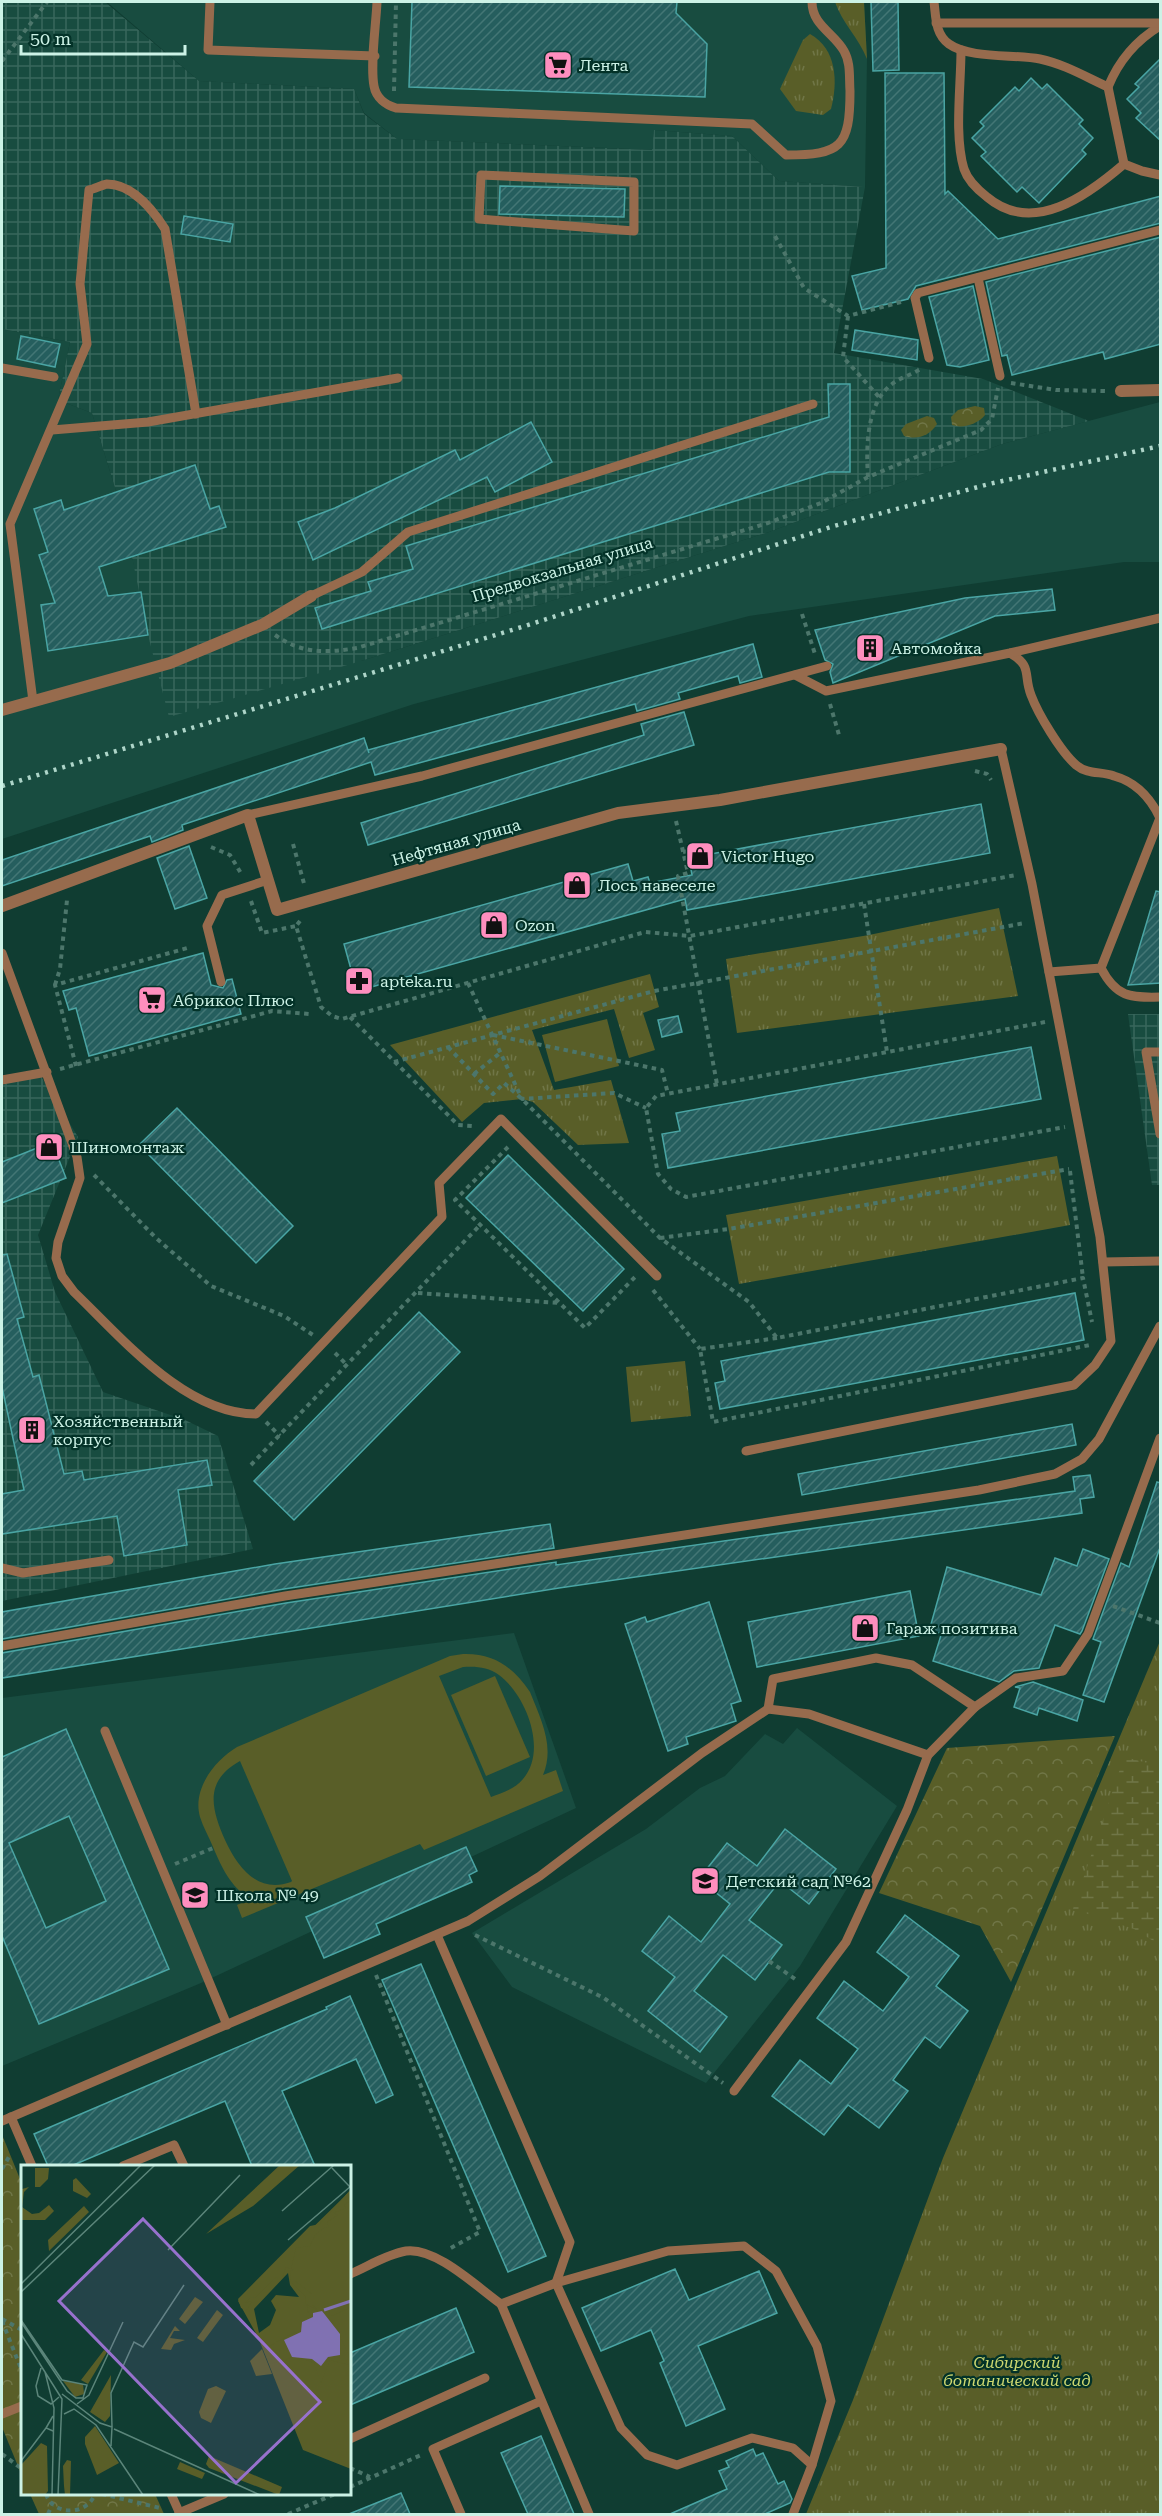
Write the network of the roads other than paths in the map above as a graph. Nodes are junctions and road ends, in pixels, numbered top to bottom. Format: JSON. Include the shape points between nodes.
{"nodes":[{"id":1,"x":210,"y":2,"type":"edge"},
{"id":2,"x":377,"y":2,"type":"edge"},
{"id":3,"x":812,"y":2,"type":"edge"},
{"id":4,"x":934,"y":2,"type":"edge"},
{"id":5,"x":936,"y":23,"type":"junction"},
{"id":6,"x":1161,"y":25,"type":"edge"},
{"id":7,"x":961,"y":50,"type":"junction"},
{"id":8,"x":375,"y":56,"type":"junction"},
{"id":9,"x":1108,"y":87,"type":"junction"},
{"id":10,"x":1124,"y":164,"type":"junction"},
{"id":11,"x":1161,"y":175,"type":"edge"},
{"id":12,"x":478,"y":219,"type":"joint"},
{"id":13,"x":1161,"y":230,"type":"edge"},
{"id":14,"x":978,"y":278,"type":"junction"},
{"id":15,"x":929,"y":358,"type":"road end"},
{"id":16,"x":2,"y":368,"type":"edge"},
{"id":17,"x":1000,"y":376,"type":"road end"},
{"id":18,"x":54,"y":377,"type":"dead end"},
{"id":19,"x":398,"y":378,"type":"dead end"},
{"id":20,"x":1161,"y":390,"type":"edge"},
{"id":21,"x":1121,"y":391,"type":"road end"},
{"id":22,"x":813,"y":404,"type":"dead end"},
{"id":23,"x":196,"y":414,"type":"junction"},
{"id":24,"x":52,"y":430,"type":"junction"},
{"id":25,"x":311,"y":596,"type":"joint"},
{"id":26,"x":1161,"y":618,"type":"edge"},
{"id":27,"x":1010,"y":653,"type":"junction"},
{"id":28,"x":827,"y":666,"type":"dead end"},
{"id":29,"x":795,"y":675,"type":"junction"},
{"id":30,"x":33,"y":701,"type":"junction"},
{"id":31,"x":2,"y":710,"type":"edge"},
{"id":32,"x":1001,"y":749,"type":"joint"},
{"id":33,"x":249,"y":815,"type":"junction"},
{"id":34,"x":268,"y":880,"type":"junction"},
{"id":35,"x":2,"y":906,"type":"edge"},
{"id":36,"x":2,"y":953,"type":"edge"},
{"id":37,"x":1101,"y":968,"type":"junction"},
{"id":38,"x":1049,"y":972,"type":"junction"},
{"id":39,"x":221,"y":982,"type":"dead end"},
{"id":40,"x":1161,"y":997,"type":"edge"},
{"id":41,"x":1161,"y":1052,"type":"edge"},
{"id":42,"x":47,"y":1072,"type":"junction"},
{"id":43,"x":2,"y":1080,"type":"edge"},
{"id":44,"x":1159,"y":1124,"type":"edge"},
{"id":45,"x":1161,"y":1134,"type":"edge"},
{"id":46,"x":1161,"y":1261,"type":"edge"},
{"id":47,"x":1103,"y":1262,"type":"junction"},
{"id":48,"x":657,"y":1276,"type":"dead end"},
{"id":49,"x":1161,"y":1326,"type":"edge"},
{"id":50,"x":1161,"y":1438,"type":"edge"},
{"id":51,"x":746,"y":1451,"type":"dead end"},
{"id":52,"x":109,"y":1560,"type":"dead end"},
{"id":53,"x":2,"y":1568,"type":"edge"},
{"id":54,"x":2,"y":1646,"type":"edge"},
{"id":55,"x":975,"y":1707,"type":"junction"},
{"id":56,"x":768,"y":1709,"type":"junction"},
{"id":57,"x":105,"y":1731,"type":"dead end"},
{"id":58,"x":928,"y":1755,"type":"junction"},
{"id":59,"x":437,"y":1935,"type":"junction"},
{"id":60,"x":227,"y":2025,"type":"junction"},
{"id":61,"x":734,"y":2091,"type":"road end"},
{"id":62,"x":11,"y":2117,"type":"junction"},
{"id":63,"x":2,"y":2121,"type":"edge"},
{"id":64,"x":32,"y":2165,"type":"edge"},
{"id":65,"x":125,"y":2165,"type":"edge"},
{"id":66,"x":183,"y":2165,"type":"edge"},
{"id":67,"x":351,"y":2274,"type":"edge"},
{"id":68,"x":556,"y":2283,"type":"junction"},
{"id":69,"x":501,"y":2304,"type":"junction"},
{"id":70,"x":485,"y":2378,"type":"dead end"},
{"id":71,"x":541,"y":2401,"type":"junction"},
{"id":72,"x":21,"y":2406,"type":"edge"},
{"id":73,"x":2,"y":2414,"type":"edge"},
{"id":74,"x":351,"y":2439,"type":"edge"},
{"id":75,"x":812,"y":2465,"type":"junction"},
{"id":76,"x":172,"y":2495,"type":"edge"},
{"id":77,"x":220,"y":2495,"type":"edge"},
{"id":78,"x":180,"y":2514,"type":"edge"},
{"id":79,"x":461,"y":2514,"type":"edge"},
{"id":80,"x":589,"y":2514,"type":"edge"},
{"id":81,"x":793,"y":2514,"type":"edge"}],
"edges":[{"from":1,"to":8,"type":"lane","via":[[208,50]]},
{"from":2,"to":8,"type":"lane"},
{"from":3,"to":8,"type":"lane","via":[[818,21],[839,43],[849,66],[848,127],[837,146],[816,155],[786,155],[752,124],[396,108],[388,106],[377,94]]},
{"from":4,"to":5,"type":"lane"},
{"from":5,"to":6,"type":"lane"},
{"from":5,"to":7,"type":"lane","via":[[939,34]]},
{"from":6,"to":9,"type":"lane","via":[[1126,54]]},
{"from":7,"to":9,"type":"lane","via":[[1040,59]]},
{"from":7,"to":10,"type":"lane","via":[[960,153],[970,180],[998,207],[1015,213],[1036,213],[1067,204],[1088,193]]},
{"from":9,"to":10,"type":"lane"},
{"from":10,"to":11,"type":"lane"},
{"from":12,"to":12,"type":"lane","via":[[634,231],[634,182],[481,175]]},
{"from":13,"to":14,"type":"lane"},
{"from":14,"to":15,"type":"lane","via":[[918,293],[915,298]]},
{"from":14,"to":17,"type":"lane"},
{"from":16,"to":18,"type":"lane"},
{"from":19,"to":23,"type":"lane"},
{"from":20,"to":21,"type":"street"},
{"from":22,"to":25,"type":"lane","via":[[408,532],[362,572]]},
{"from":23,"to":24,"type":"lane"},
{"from":23,"to":24,"type":"lane","via":[[165,229],[152,209],[124,188],[106,184],[89,190],[80,284],[87,344]]},
{"from":24,"to":30,"type":"lane","via":[[10,524]]},
{"from":25,"to":30,"type":"street","via":[[264,624],[170,663]]},
{"from":26,"to":27,"type":"lane"},
{"from":27,"to":29,"type":"lane","via":[[826,691]]},
{"from":27,"to":37,"type":"lane","via":[[1027,668],[1031,695],[1076,766],[1094,774],[1114,775],[1139,789],[1160,818]]},
{"from":28,"to":29,"type":"lane"},
{"from":29,"to":33,"type":"lane","via":[[422,776]]},
{"from":30,"to":31,"type":"street"},
{"from":32,"to":34,"type":"street","name":"Нефтяная улица","via":[[720,800],[618,813],[277,910]]},
{"from":32,"to":38,"type":"lane"},
{"from":33,"to":34,"type":"street","name":"Нефтяная улица"},
{"from":33,"to":35,"type":"street"},
{"from":34,"to":39,"type":"lane","via":[[222,895],[207,926]]},
{"from":36,"to":42,"type":"lane"},
{"from":37,"to":38,"type":"lane"},
{"from":37,"to":40,"type":"lane","via":[[1108,982],[1133,998]]},
{"from":38,"to":47,"type":"lane"},
{"from":41,"to":44,"type":"lane","via":[[1146,1052]]},
{"from":42,"to":43,"type":"lane"},
{"from":42,"to":48,"type":"lane","via":[[77,1157],[80,1178],[58,1242],[56,1258],[62,1276],[163,1376],[235,1414],[256,1414],[442,1217],[439,1183],[501,1119]]},
{"from":44,"to":45,"type":"lane"},
{"from":46,"to":47,"type":"lane"},
{"from":47,"to":51,"type":"lane","via":[[1111,1341],[1095,1365],[1074,1385]]},
{"from":49,"to":54,"type":"lane","via":[[1098,1439],[1082,1459],[1055,1474],[822,1515],[285,1596]]},
{"from":50,"to":55,"type":"lane","via":[[1088,1634],[1063,1671],[1016,1678]]},
{"from":52,"to":53,"type":"lane","via":[[23,1573]]},
{"from":55,"to":56,"type":"lane","via":[[912,1665],[876,1658],[773,1679]]},
{"from":55,"to":58,"type":"lane"},
{"from":56,"to":58,"type":"lane","via":[[809,1714]]},
{"from":56,"to":59,"type":"lane","via":[[702,1753],[540,1876],[468,1921]]},
{"from":57,"to":60,"type":"lane"},
{"from":58,"to":61,"type":"lane","via":[[846,1942]]},
{"from":59,"to":60,"type":"lane"},
{"from":59,"to":68,"type":"lane","via":[[570,2242]]},
{"from":60,"to":62,"type":"lane"},
{"from":62,"to":63,"type":"lane"},
{"from":62,"to":64,"type":"lane"},
{"from":65,"to":66,"type":"lane","via":[[174,2145]]},
{"from":67,"to":69,"type":"lane","via":[[404,2251],[419,2251],[435,2256]]},
{"from":68,"to":69,"type":"lane"},
{"from":68,"to":75,"type":"lane","via":[[621,2428],[647,2455],[678,2465],[752,2438],[793,2448]]},
{"from":68,"to":75,"type":"lane","via":[[668,2251],[744,2246],[776,2271],[817,2346],[831,2401]]},
{"from":69,"to":71,"type":"lane"},
{"from":70,"to":74,"type":"lane"},
{"from":71,"to":79,"type":"lane","via":[[433,2449]]},
{"from":71,"to":80,"type":"lane"},
{"from":72,"to":73,"type":"lane"},
{"from":75,"to":81,"type":"lane"},
{"from":76,"to":78,"type":"lane"},
{"from":77,"to":78,"type":"lane"}]}
